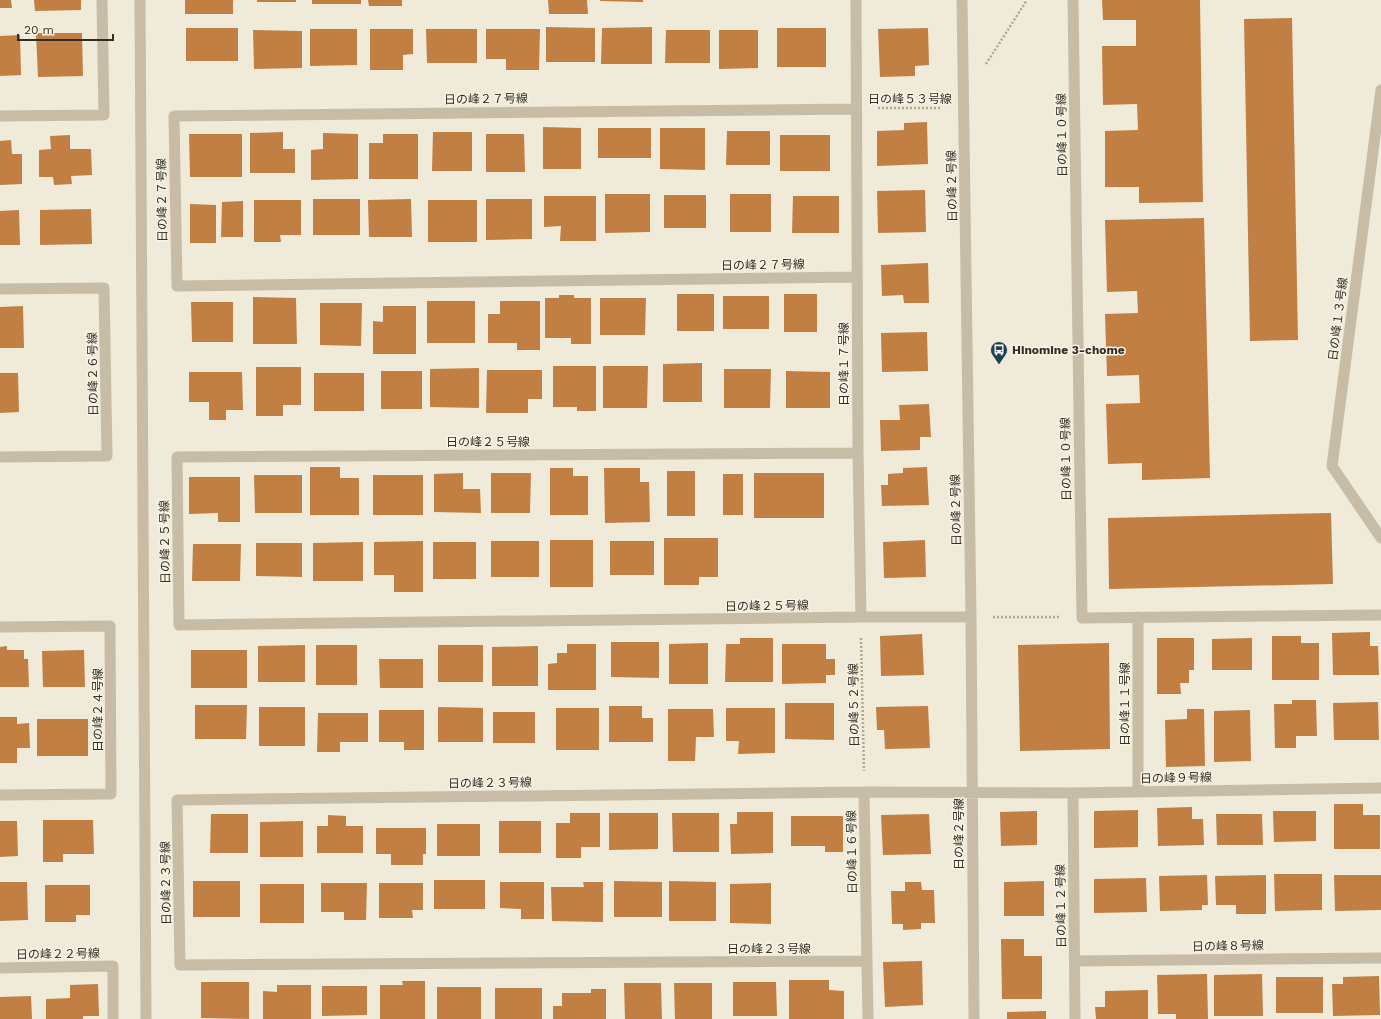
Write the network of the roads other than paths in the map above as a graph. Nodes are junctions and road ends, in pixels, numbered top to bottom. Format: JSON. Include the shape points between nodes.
{"nodes":[{"id":1,"x":102,"y":0,"type":"edge"},
{"id":2,"x":140,"y":0,"type":"edge"},
{"id":3,"x":856,"y":0,"type":"edge"},
{"id":4,"x":962,"y":0,"type":"edge"},
{"id":5,"x":1074,"y":0,"type":"edge"},
{"id":6,"x":1381,"y":90,"type":"edge"},
{"id":7,"x":856,"y":108,"type":"junction"},
{"id":8,"x":0,"y":116,"type":"edge"},
{"id":9,"x":857,"y":277,"type":"junction"},
{"id":10,"x":0,"y":289,"type":"edge"},
{"id":11,"x":858,"y":453,"type":"junction"},
{"id":12,"x":0,"y":457,"type":"edge"},
{"id":13,"x":1381,"y":538,"type":"edge"},
{"id":14,"x":1381,"y":615,"type":"edge"},
{"id":15,"x":971,"y":617,"type":"junction"},
{"id":16,"x":1138,"y":617,"type":"junction"},
{"id":17,"x":861,"y":618,"type":"junction"},
{"id":18,"x":0,"y":627,"type":"edge"},
{"id":19,"x":1381,"y":788,"type":"edge"},
{"id":20,"x":1138,"y":791,"type":"junction"},
{"id":21,"x":864,"y":792,"type":"junction"},
{"id":22,"x":972,"y":792,"type":"junction"},
{"id":23,"x":1073,"y":793,"type":"junction"},
{"id":24,"x":0,"y":795,"type":"edge"},
{"id":25,"x":1381,"y":958,"type":"edge"},
{"id":26,"x":867,"y":961,"type":"junction"},
{"id":27,"x":1074,"y":961,"type":"junction"},
{"id":28,"x":0,"y":968,"type":"edge"},
{"id":29,"x":113,"y":1019,"type":"edge"},
{"id":30,"x":146,"y":1019,"type":"edge"},
{"id":31,"x":868,"y":1019,"type":"edge"},
{"id":32,"x":974,"y":1019,"type":"edge"},
{"id":33,"x":1075,"y":1019,"type":"edge"}],
"edges":[{"from":1,"to":8,"type":"street","via":[[104,114]]},
{"from":2,"to":30,"type":"street"},
{"from":3,"to":7,"type":"street","name":"日の峰１７号線"},
{"from":4,"to":15,"type":"street","name":"日の峰２号線"},
{"from":5,"to":16,"type":"street","name":"日の峰１０号線","via":[[1082,618]]},
{"from":6,"to":13,"type":"street","name":"日の峰１３号線","via":[[1332,466]]},
{"from":7,"to":9,"type":"street","name":"日の峰１７号線"},
{"from":7,"to":9,"type":"street","name":"日の峰２７号線","via":[[174,116],[177,286]]},
{"from":9,"to":11,"type":"street","name":"日の峰１７号線"},
{"from":10,"to":12,"type":"street","name":"日の峰２６号線","via":[[104,288],[107,456]]},
{"from":11,"to":17,"type":"street","name":"日の峰１７号線"},
{"from":11,"to":17,"type":"street","name":"日の峰２５号線","via":[[177,457],[179,625]]},
{"from":14,"to":16,"type":"street"},
{"from":15,"to":17,"type":"street"},
{"from":15,"to":22,"type":"street","name":"日の峰２号線"},
{"from":16,"to":20,"type":"street","name":"日の峰１１号線"},
{"from":18,"to":24,"type":"street","name":"日の峰２４号線","via":[[110,626],[111,794]]},
{"from":19,"to":20,"type":"street","name":"日の峰９号線"},
{"from":20,"to":23,"type":"street","name":"日の峰９号線"},
{"from":21,"to":22,"type":"street"},
{"from":21,"to":26,"type":"street","name":"日の峰１６号線"},
{"from":21,"to":26,"type":"street","name":"日の峰２３号線","via":[[177,800],[180,965]]},
{"from":22,"to":23,"type":"street","name":"日の峰９号線"},
{"from":22,"to":32,"type":"street","name":"日の峰２号線"},
{"from":23,"to":27,"type":"street","name":"日の峰１２号線"},
{"from":25,"to":27,"type":"street","name":"日の峰８号線"},
{"from":26,"to":31,"type":"street","name":"日の峰１６号線"},
{"from":27,"to":33,"type":"street","name":"日の峰１２号線"},
{"from":28,"to":29,"type":"street","name":"日の峰２２号線","via":[[113,966]]}]}
